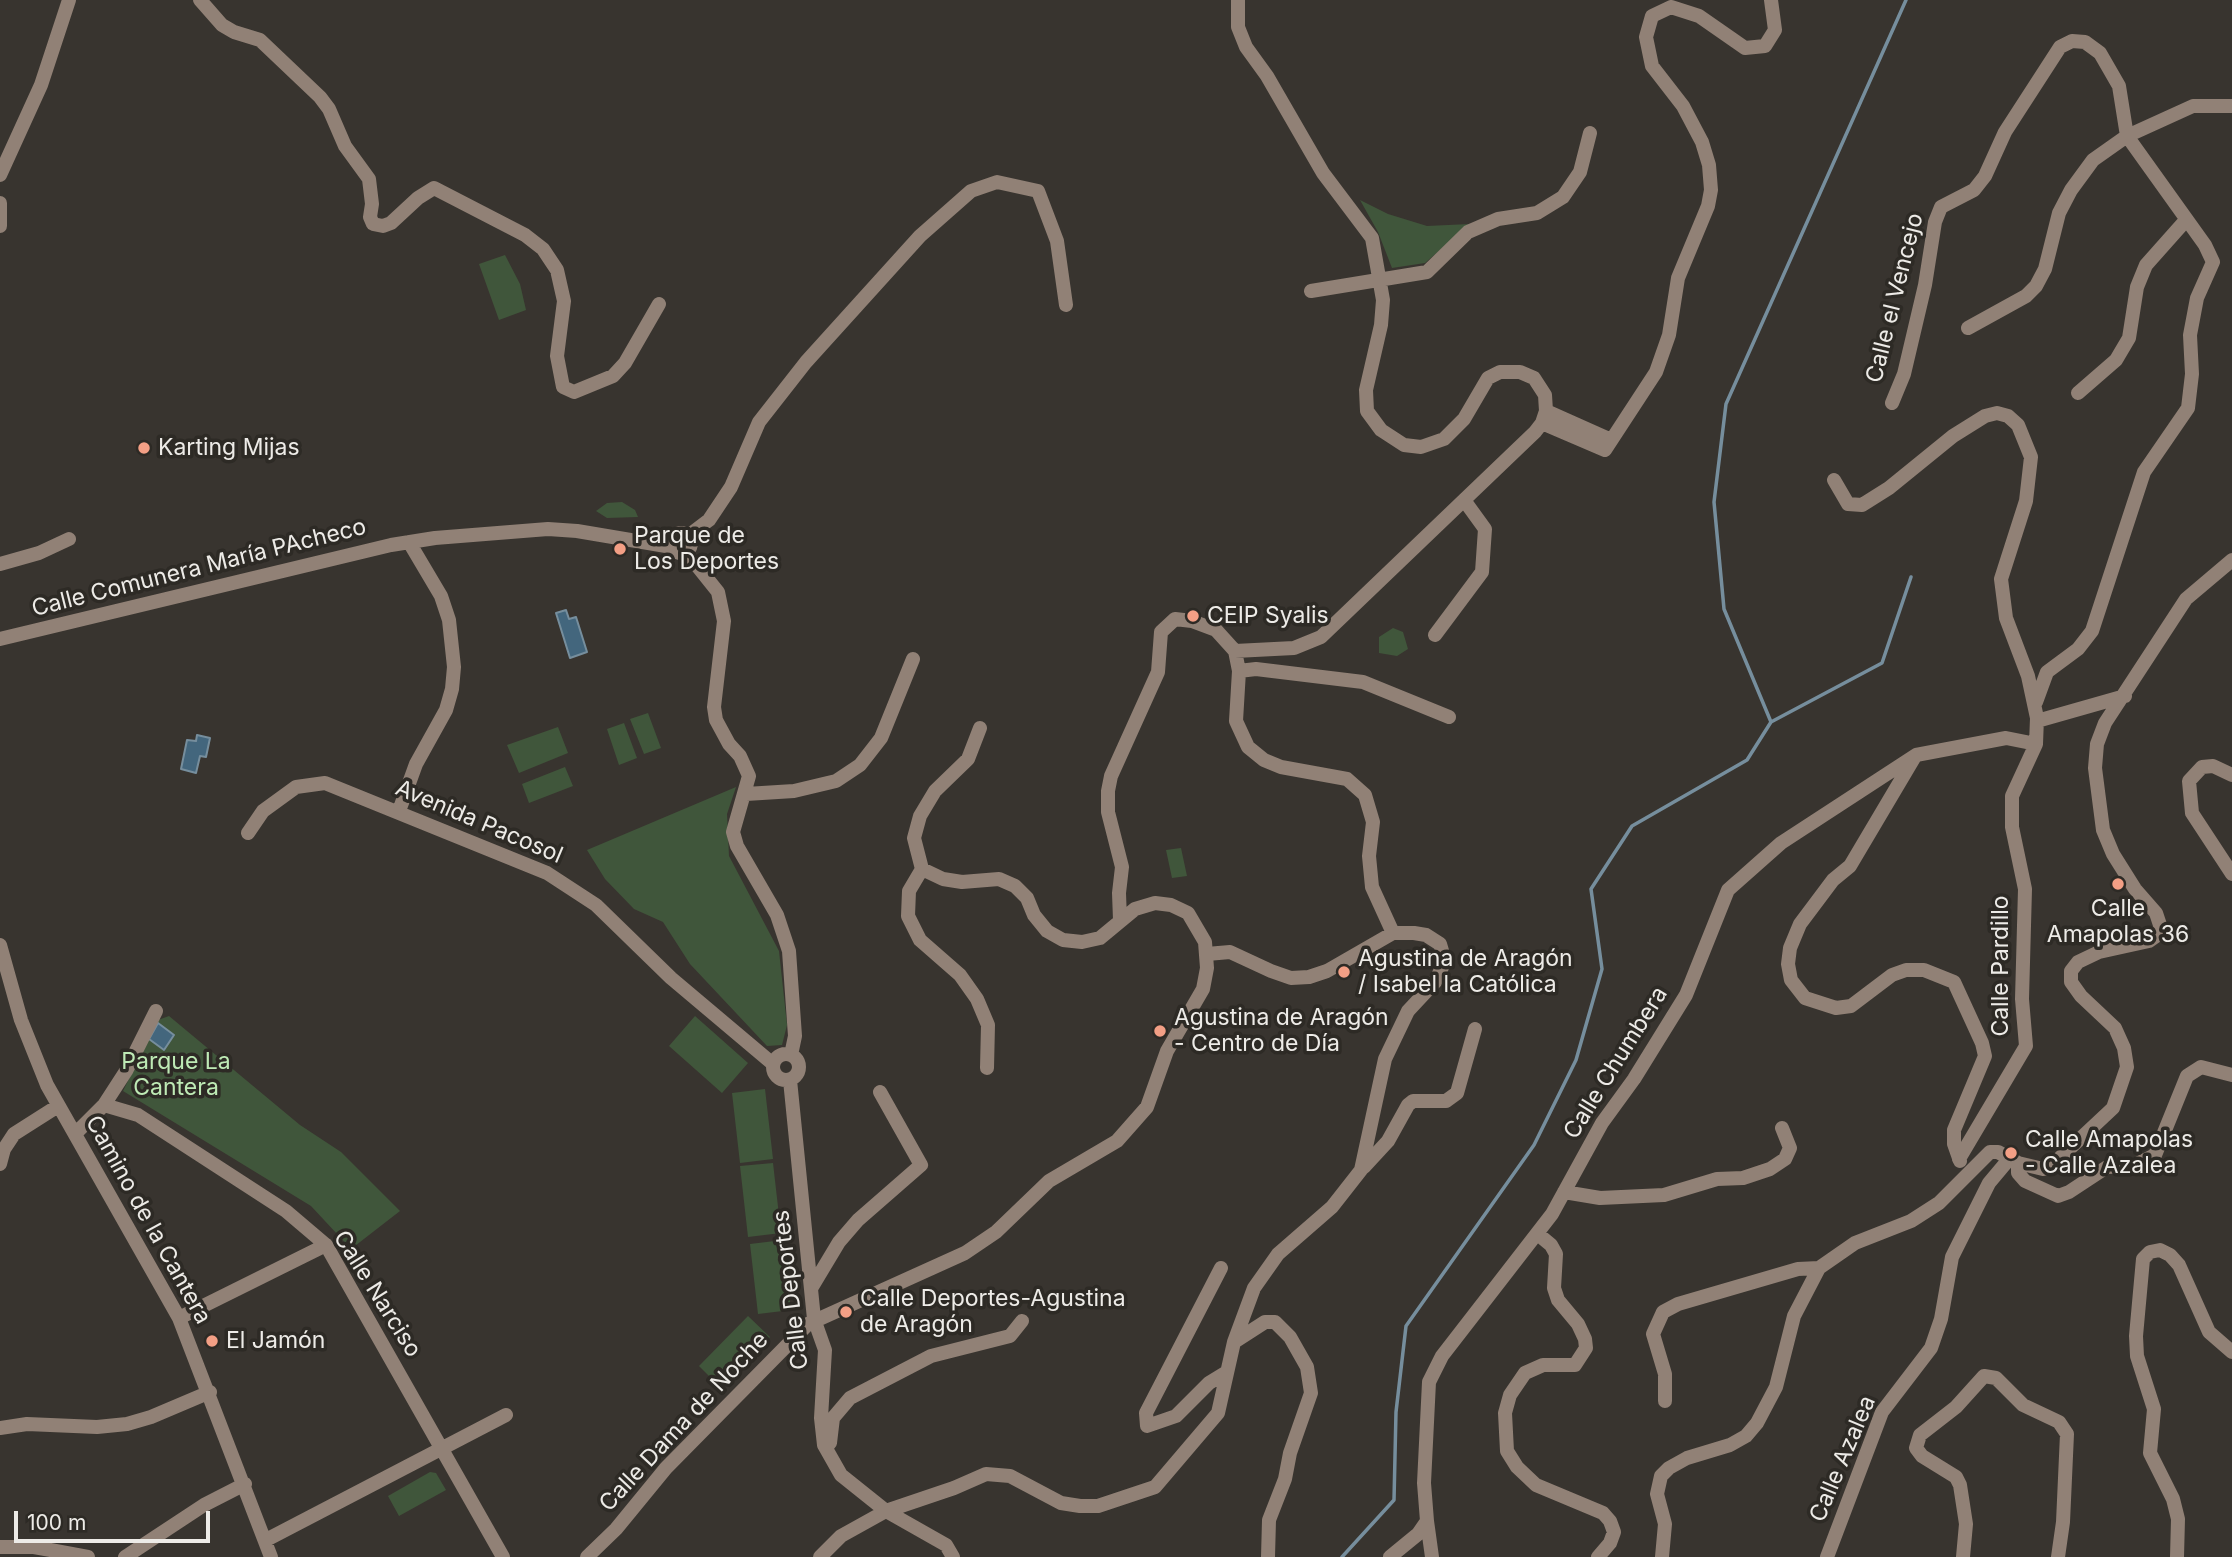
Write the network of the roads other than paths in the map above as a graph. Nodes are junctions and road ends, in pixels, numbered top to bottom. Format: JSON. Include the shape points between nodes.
{"nodes":[{"id":1,"x":69,"y":0,"type":"edge"},
{"id":2,"x":201,"y":0,"type":"edge"},
{"id":3,"x":1238,"y":0,"type":"edge"},
{"id":4,"x":1771,"y":0,"type":"edge"},
{"id":5,"x":2232,"y":106,"type":"edge"},
{"id":6,"x":1591,"y":133,"type":"dead end"},
{"id":7,"x":2127,"y":136,"type":"junction"},
{"id":8,"x":0,"y":175,"type":"edge"},
{"id":9,"x":0,"y":203,"type":"edge"},
{"id":10,"x":2186,"y":220,"type":"junction"},
{"id":11,"x":0,"y":226,"type":"edge"},
{"id":12,"x":1381,"y":280,"type":"junction"},
{"id":13,"x":1311,"y":291,"type":"dead end"},
{"id":14,"x":659,"y":304,"type":"dead end"},
{"id":15,"x":1066,"y":305,"type":"dead end"},
{"id":16,"x":1968,"y":328,"type":"dead end"},
{"id":17,"x":2078,"y":393,"type":"dead end"},
{"id":18,"x":1892,"y":403,"type":"dead end"},
{"id":19,"x":1544,"y":417,"type":"junction"},
{"id":20,"x":1834,"y":480,"type":"dead end"},
{"id":21,"x":1464,"y":500,"type":"junction"},
{"id":22,"x":69,"y":538,"type":"dead end"},
{"id":23,"x":409,"y":542,"type":"junction"},
{"id":24,"x":679,"y":549,"type":"junction"},
{"id":25,"x":2232,"y":560,"type":"edge"},
{"id":26,"x":0,"y":564,"type":"edge"},
{"id":27,"x":1435,"y":635,"type":"dead end"},
{"id":28,"x":0,"y":639,"type":"edge"},
{"id":29,"x":1235,"y":651,"type":"junction"},
{"id":30,"x":913,"y":659,"type":"dead end"},
{"id":31,"x":1239,"y":671,"type":"junction"},
{"id":32,"x":2126,"y":696,"type":"junction"},
{"id":33,"x":2036,"y":702,"type":"junction"},
{"id":34,"x":1449,"y":717,"type":"dead end"},
{"id":35,"x":2037,"y":721,"type":"junction"},
{"id":36,"x":980,"y":728,"type":"dead end"},
{"id":37,"x":2036,"y":744,"type":"junction"},
{"id":38,"x":1916,"y":755,"type":"junction"},
{"id":39,"x":2232,"y":775,"type":"edge"},
{"id":40,"x":746,"y":794,"type":"junction"},
{"id":41,"x":399,"y":811,"type":"junction"},
{"id":42,"x":248,"y":833,"type":"dead end"},
{"id":43,"x":922,"y":869,"type":"junction"},
{"id":44,"x":2232,"y":874,"type":"edge"},
{"id":45,"x":1120,"y":920,"type":"junction"},
{"id":46,"x":1393,"y":933,"type":"junction"},
{"id":47,"x":0,"y":945,"type":"edge"},
{"id":48,"x":1206,"y":954,"type":"junction"},
{"id":49,"x":3,"y":976,"type":"edge"},
{"id":50,"x":156,"y":1011,"type":"dead end"},
{"id":51,"x":1475,"y":1029,"type":"dead end"},
{"id":52,"x":791,"y":1055,"type":"junction"},
{"id":53,"x":773,"y":1064,"type":"junction"},
{"id":54,"x":987,"y":1068,"type":"dead end"},
{"id":55,"x":2232,"y":1075,"type":"edge"},
{"id":56,"x":790,"y":1080,"type":"junction"},
{"id":57,"x":880,"y":1092,"type":"dead end"},
{"id":58,"x":104,"y":1105,"type":"junction"},
{"id":59,"x":58,"y":1106,"type":"junction"},
{"id":60,"x":1782,"y":1128,"type":"dead end"},
{"id":61,"x":75,"y":1134,"type":"junction"},
{"id":62,"x":1371,"y":1135,"type":"junction"},
{"id":63,"x":1388,"y":1140,"type":"junction"},
{"id":64,"x":1959,"y":1159,"type":"junction"},
{"id":65,"x":2014,"y":1161,"type":"junction"},
{"id":66,"x":0,"y":1164,"type":"edge"},
{"id":67,"x":1361,"y":1170,"type":"junction"},
{"id":68,"x":1969,"y":1173,"type":"junction"},
{"id":69,"x":1564,"y":1192,"type":"junction"},
{"id":70,"x":1539,"y":1235,"type":"junction"},
{"id":71,"x":326,"y":1245,"type":"junction"},
{"id":72,"x":1221,"y":1268,"type":"dead end"},
{"id":73,"x":1818,"y":1268,"type":"junction"},
{"id":74,"x":812,"y":1287,"type":"junction"},
{"id":75,"x":179,"y":1318,"type":"junction"},
{"id":76,"x":814,"y":1319,"type":"junction"},
{"id":77,"x":1021,"y":1321,"type":"dead end"},
{"id":78,"x":1234,"y":1342,"type":"junction"},
{"id":79,"x":2232,"y":1352,"type":"edge"},
{"id":80,"x":1227,"y":1372,"type":"junction"},
{"id":81,"x":210,"y":1392,"type":"junction"},
{"id":82,"x":1665,"y":1401,"type":"dead end"},
{"id":83,"x":506,"y":1415,"type":"dead end"},
{"id":84,"x":0,"y":1428,"type":"edge"},
{"id":85,"x":442,"y":1447,"type":"junction"},
{"id":86,"x":829,"y":1459,"type":"junction"},
{"id":87,"x":245,"y":1484,"type":"junction"},
{"id":88,"x":886,"y":1511,"type":"junction"},
{"id":89,"x":1427,"y":1521,"type":"junction"},
{"id":90,"x":266,"y":1540,"type":"junction"},
{"id":91,"x":0,"y":1547,"type":"edge"},
{"id":92,"x":88,"y":1557,"type":"edge"},
{"id":93,"x":125,"y":1557,"type":"edge"},
{"id":94,"x":271,"y":1557,"type":"edge"},
{"id":95,"x":503,"y":1557,"type":"edge"},
{"id":96,"x":587,"y":1557,"type":"edge"},
{"id":97,"x":820,"y":1557,"type":"edge"},
{"id":98,"x":953,"y":1557,"type":"edge"},
{"id":99,"x":1268,"y":1557,"type":"edge"},
{"id":100,"x":1390,"y":1557,"type":"edge"},
{"id":101,"x":1432,"y":1557,"type":"edge"},
{"id":102,"x":1598,"y":1557,"type":"edge"},
{"id":103,"x":1662,"y":1557,"type":"edge"},
{"id":104,"x":1827,"y":1557,"type":"edge"},
{"id":105,"x":1963,"y":1557,"type":"edge"},
{"id":106,"x":2058,"y":1557,"type":"edge"},
{"id":107,"x":2177,"y":1557,"type":"edge"}],
"edges":[{"from":1,"to":8,"type":"street","via":[[41,85]]},
{"from":2,"to":14,"type":"street","via":[[222,25],[260,40],[330,109],[345,146],[369,179],[373,224],[391,223],[434,188],[543,249],[557,270],[564,301],[557,356],[563,387],[574,392],[613,376]]},
{"from":3,"to":12,"type":"street","via":[[1238,27],[1246,47],[1323,173],[1372,238]]},
{"from":4,"to":19,"type":"street","via":[[1775,30],[1765,46],[1745,48],[1699,16],[1671,6],[1651,16],[1646,37],[1652,65],[1684,106],[1702,142],[1711,190],[1678,278],[1669,335],[1656,372],[1608,445]]},
{"from":5,"to":7,"type":"street","via":[[2193,106]]},
{"from":6,"to":12,"type":"street","via":[[1580,172],[1563,197],[1537,213],[1498,219],[1468,232],[1427,272]]},
{"from":7,"to":10,"type":"street"},
{"from":7,"to":16,"type":"street","via":[[2093,160],[2071,190],[2059,212],[2045,269],[2036,286]]},
{"from":7,"to":18,"type":"street","name":"Calle el Vencejo","via":[[2119,86],[2105,60],[2085,42],[2072,41],[2060,47],[2006,132],[1985,176],[1974,190],[1941,207],[1904,374]]},
{"from":9,"to":11,"type":"street"},
{"from":10,"to":17,"type":"street","via":[[2146,265],[2137,287],[2129,338],[2116,360]]},
{"from":10,"to":33,"type":"street","via":[[2213,262],[2192,323],[2188,408],[2144,472],[2092,631],[2078,649],[2047,672]]},
{"from":12,"to":13,"type":"street"},
{"from":12,"to":19,"type":"street","via":[[1381,325],[1366,390],[1367,411],[1381,430],[1404,445],[1421,447],[1444,439],[1464,419],[1488,378],[1500,372],[1534,378],[1545,395]]},
{"from":15,"to":24,"type":"street","via":[[1057,241],[1038,191],[998,182],[971,191],[920,236],[806,362],[759,422],[731,487],[709,520],[688,536],[676,535]]},
{"from":19,"to":21,"type":"street"},
{"from":20,"to":33,"type":"street","via":[[1848,504],[1862,505],[1985,416],[2008,416],[2018,425],[2031,457],[2031,478],[2004,562],[2001,598]]},
{"from":21,"to":27,"type":"street","via":[[1485,529],[1482,572]]},
{"from":21,"to":29,"type":"street","via":[[1321,637],[1294,648]]},
{"from":22,"to":26,"type":"street"},
{"from":23,"to":24,"type":"street","name":"Calle Comunera María PAcheco","via":[[548,529]]},
{"from":23,"to":28,"type":"street","name":"Calle Comunera María PAcheco"},
{"from":23,"to":41,"type":"street","via":[[445,608],[454,667],[446,710],[416,764]]},
{"from":24,"to":40,"type":"street","via":[[718,592],[724,621],[716,720],[746,765]]},
{"from":25,"to":32,"type":"street","via":[[2186,599]]},
{"from":29,"to":31,"type":"street"},
{"from":29,"to":45,"type":"street","via":[[1216,630],[1192,621],[1175,619],[1161,632],[1158,671],[1108,791],[1108,812],[1122,867]]},
{"from":30,"to":40,"type":"street","via":[[881,738],[860,765],[836,781],[794,791]]},
{"from":31,"to":34,"type":"street","via":[[1363,682]]},
{"from":31,"to":46,"type":"street","via":[[1236,721],[1248,747],[1281,767],[1348,779],[1365,795],[1373,822],[1371,887]]},
{"from":32,"to":35,"type":"street"},
{"from":32,"to":65,"type":"street","via":[[2105,723],[2097,744],[2103,830],[2113,854],[2161,925],[2159,934],[2149,941],[2099,952],[2078,962],[2071,971],[2071,982],[2115,1028],[2127,1068],[2105,1118],[2050,1167]]},
{"from":33,"to":35,"type":"street"},
{"from":35,"to":37,"type":"street"},
{"from":36,"to":43,"type":"street","via":[[968,759],[935,791],[920,816],[914,838]]},
{"from":37,"to":38,"type":"street","name":"Calle Chumbera","via":[[2006,738]]},
{"from":37,"to":64,"type":"street","name":"Calle Pardillo","via":[[2012,796],[2012,827],[2025,888],[2022,999],[2026,1046]]},
{"from":38,"to":64,"type":"street","via":[[1850,866],[1833,880],[1800,925],[1788,964],[1791,980],[1805,998],[1836,1008],[1851,1006],[1906,970],[1924,970],[1954,982],[1985,1056],[1954,1130]]},
{"from":38,"to":69,"type":"street","name":"Calle Chumbera","via":[[1781,843],[1728,890],[1686,995],[1602,1123]]},
{"from":39,"to":44,"type":"street","via":[[2213,766],[2202,767],[2189,781],[2192,813]]},
{"from":40,"to":52,"type":"street","via":[[733,832],[777,915],[789,951],[795,1024]]},
{"from":41,"to":42,"type":"street","name":"Avenida Pacosol","via":[[325,783],[296,787],[262,811]]},
{"from":41,"to":53,"type":"street","name":"Avenida Pacosol","via":[[547,873],[574,889]]},
{"from":43,"to":45,"type":"street","via":[[943,879],[999,879],[1015,886],[1047,931],[1063,940],[1082,942],[1100,937]]},
{"from":43,"to":54,"type":"street","via":[[909,891],[908,916],[920,940],[960,975],[977,999],[988,1025]]},
{"from":45,"to":48,"type":"street","via":[[1155,903],[1171,905],[1188,913],[1198,926]]},
{"from":46,"to":48,"type":"street","via":[[1309,977],[1291,978],[1230,952]]},
{"from":46,"to":62,"type":"street","via":[[1426,935],[1440,944],[1445,961],[1443,971],[1408,1011],[1395,1035],[1385,1059]]},
{"from":47,"to":49,"type":"street","name":"Camino de la Cantera"},
{"from":48,"to":76,"type":"street","via":[[1203,989],[1167,1051],[1147,1107],[1117,1142],[1049,1181],[996,1232],[965,1253]]},
{"from":49,"to":59,"type":"street","name":"Camino de la Cantera"},
{"from":50,"to":58,"type":"street","via":[[127,1071]]},
{"from":51,"to":63,"type":"street","via":[[1457,1093],[1446,1101],[1408,1104]]},
{"from":52,"to":53,"type":"street","via":[[777,1058]]},
{"from":52,"to":56,"type":"street","via":[[799,1071]]},
{"from":53,"to":56,"type":"street","via":[[777,1076]]},
{"from":55,"to":65,"type":"street","via":[[2201,1067],[2187,1076],[2155,1155],[2133,1166],[2107,1167],[2069,1192],[2058,1196],[2025,1181]]},
{"from":56,"to":74,"type":"street","name":"Calle Deportes"},
{"from":57,"to":74,"type":"street","via":[[921,1165],[839,1241]]},
{"from":58,"to":61,"type":"street"},
{"from":58,"to":71,"type":"street","name":"Calle Narciso","via":[[138,1115],[286,1211]]},
{"from":59,"to":61,"type":"street","name":"Camino de la Cantera"},
{"from":59,"to":66,"type":"street","via":[[14,1134]]},
{"from":60,"to":69,"type":"street","via":[[1790,1148],[1786,1159],[1743,1178],[1717,1179],[1654,1196],[1600,1198]]},
{"from":61,"to":75,"type":"street","name":"Camino de la Cantera"},
{"from":62,"to":63,"type":"street"},
{"from":62,"to":67,"type":"street"},
{"from":63,"to":67,"type":"street"},
{"from":64,"to":68,"type":"street"},
{"from":65,"to":68,"type":"street","via":[[1990,1152]]},
{"from":65,"to":104,"type":"street","name":"Calle Azalea","via":[[1989,1183],[1952,1257],[1931,1348],[1882,1412]]},
{"from":67,"to":78,"type":"street","via":[[1332,1206],[1278,1254],[1254,1289]]},
{"from":68,"to":73,"type":"street","via":[[1939,1203],[1911,1221],[1855,1243]]},
{"from":69,"to":70,"type":"street","name":"Calle Chumbera"},
{"from":70,"to":89,"type":"street","name":"Calle Chumbera","via":[[1442,1356],[1429,1382],[1424,1482]]},
{"from":70,"to":102,"type":"street","via":[[1556,1254],[1554,1288],[1581,1331],[1586,1348],[1575,1365],[1543,1365],[1525,1373],[1510,1395],[1505,1413],[1507,1451],[1536,1485],[1603,1513],[1610,1521],[1614,1532]]},
{"from":71,"to":75,"type":"street"},
{"from":71,"to":85,"type":"street","name":"Calle Narciso"},
{"from":72,"to":80,"type":"street","via":[[1146,1413],[1147,1426],[1176,1416]]},
{"from":73,"to":82,"type":"street","via":[[1798,1269],[1663,1312],[1653,1334],[1665,1374]]},
{"from":73,"to":103,"type":"street","via":[[1794,1316],[1776,1387],[1757,1423],[1730,1445],[1687,1458],[1661,1476],[1657,1494],[1665,1524]]},
{"from":74,"to":76,"type":"street","name":"Calle Deportes"},
{"from":75,"to":81,"type":"street","name":"Camino de la Cantera"},
{"from":76,"to":86,"type":"street","name":"Calle Deportes","via":[[825,1350],[821,1418]]},
{"from":76,"to":96,"type":"street","name":"Calle Dama de Noche","via":[[721,1411]]},
{"from":77,"to":86,"type":"street","via":[[1010,1336],[931,1356],[850,1398],[834,1418]]},
{"from":78,"to":80,"type":"street"},
{"from":78,"to":99,"type":"street","via":[[1265,1322],[1275,1322],[1290,1337],[1307,1367],[1311,1393],[1269,1520]]},
{"from":79,"to":107,"type":"street","via":[[2209,1332],[2179,1265],[2160,1250],[2150,1252],[2143,1259],[2137,1356],[2154,1409],[2150,1453],[2178,1520]]},
{"from":80,"to":88,"type":"street","via":[[1218,1413],[1155,1487],[1098,1506],[1080,1506],[1061,1503],[1010,1476],[986,1474]]},
{"from":81,"to":84,"type":"street","via":[[127,1424]]},
{"from":81,"to":87,"type":"street","name":"Camino de la Cantera"},
{"from":83,"to":85,"type":"street"},
{"from":85,"to":90,"type":"street"},
{"from":85,"to":95,"type":"street","name":"Calle Narciso"},
{"from":86,"to":88,"type":"street","via":[[841,1475]]},
{"from":87,"to":90,"type":"street","name":"Camino de la Cantera"},
{"from":87,"to":93,"type":"street"},
{"from":88,"to":97,"type":"street","via":[[841,1536]]},
{"from":88,"to":98,"type":"street","via":[[946,1545]]},
{"from":89,"to":100,"type":"street"},
{"from":89,"to":101,"type":"street","name":"Calle Chumbera"},
{"from":90,"to":94,"type":"street","name":"Camino de la Cantera"},
{"from":91,"to":92,"type":"street","via":[[34,1546]]},
{"from":105,"to":106,"type":"street","via":[[1966,1524],[1961,1486],[1956,1477],[1916,1448],[1920,1435],[1956,1407],[1984,1376],[1996,1378],[2023,1405],[2059,1422],[2067,1434]]}]}
